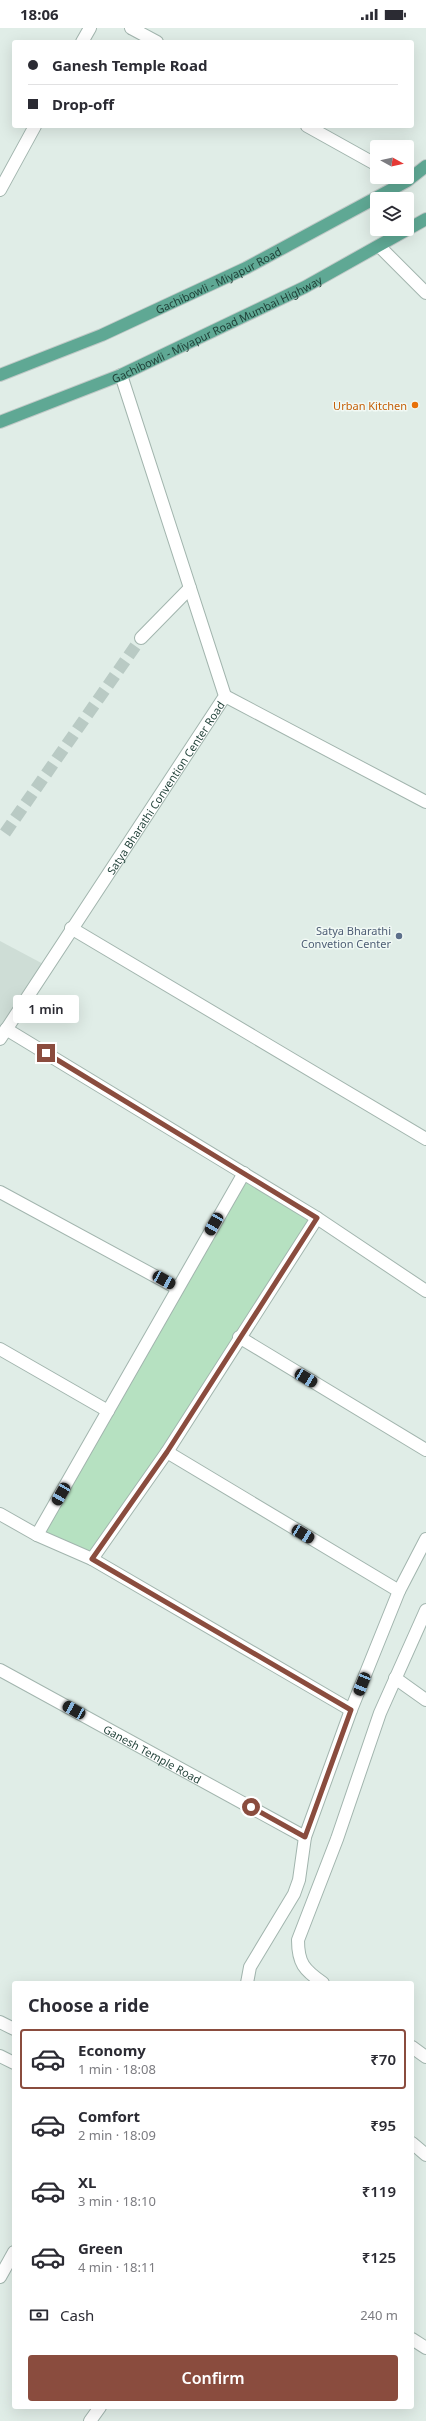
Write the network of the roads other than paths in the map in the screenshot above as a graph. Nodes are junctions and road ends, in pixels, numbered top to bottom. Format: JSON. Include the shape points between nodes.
{"nodes":[{"id":1,"x":90,"y":28,"type":"edge"},
{"id":2,"x":131,"y":28,"type":"edge"},
{"id":3,"x":83,"y":40,"type":"edge"},
{"id":4,"x":153,"y":40,"type":"edge"},
{"id":5,"x":34,"y":128,"type":"edge"},
{"id":6,"x":312,"y":128,"type":"edge"},
{"id":7,"x":370,"y":161,"type":"edge"},
{"id":8,"x":426,"y":166,"type":"edge"},
{"id":9,"x":414,"y":173,"type":"edge"},
{"id":10,"x":394,"y":184,"type":"edge"},
{"id":11,"x":0,"y":190,"type":"edge"},
{"id":12,"x":426,"y":219,"type":"edge"},
{"id":13,"x":379,"y":246,"type":"junction"},
{"id":14,"x":426,"y":293,"type":"edge"},
{"id":15,"x":0,"y":375,"type":"edge"},
{"id":16,"x":121,"y":375,"type":"junction"},
{"id":17,"x":0,"y":422,"type":"edge"},
{"id":18,"x":190,"y":588,"type":"junction"},
{"id":19,"x":141,"y":638,"type":"tunnel mouth"},
{"id":20,"x":225,"y":696,"type":"junction"},
{"id":21,"x":426,"y":802,"type":"edge"},
{"id":22,"x":71,"y":928,"type":"junction"},
{"id":23,"x":3,"y":1034,"type":"edge"},
{"id":24,"x":426,"y":1139,"type":"edge"},
{"id":25,"x":244,"y":1174,"type":"junction"},
{"id":26,"x":0,"y":1192,"type":"edge"},
{"id":27,"x":317,"y":1218,"type":"junction"},
{"id":28,"x":177,"y":1288,"type":"junction"},
{"id":29,"x":426,"y":1291,"type":"edge"},
{"id":30,"x":239,"y":1337,"type":"junction"},
{"id":31,"x":0,"y":1349,"type":"edge"},
{"id":32,"x":108,"y":1410,"type":"junction"},
{"id":33,"x":426,"y":1450,"type":"edge"},
{"id":34,"x":167,"y":1452,"type":"junction"},
{"id":35,"x":0,"y":1514,"type":"edge"},
{"id":36,"x":37,"y":1535,"type":"junction"},
{"id":37,"x":426,"y":1539,"type":"edge"},
{"id":38,"x":92,"y":1559,"type":"junction"},
{"id":39,"x":399,"y":1591,"type":"junction"},
{"id":40,"x":426,"y":1610,"type":"edge"},
{"id":41,"x":0,"y":1670,"type":"edge"},
{"id":42,"x":395,"y":1678,"type":"junction"},
{"id":43,"x":426,"y":1700,"type":"edge"},
{"id":44,"x":351,"y":1710,"type":"junction"},
{"id":45,"x":305,"y":1837,"type":"junction"},
{"id":46,"x":247,"y":1981,"type":"edge"},
{"id":47,"x":320,"y":1981,"type":"edge"},
{"id":48,"x":0,"y":2022,"type":"edge"},
{"id":49,"x":12,"y":2028,"type":"edge"},
{"id":50,"x":414,"y":2048,"type":"edge"},
{"id":51,"x":0,"y":2056,"type":"edge"},
{"id":52,"x":426,"y":2057,"type":"edge"},
{"id":53,"x":12,"y":2063,"type":"edge"},
{"id":54,"x":414,"y":2145,"type":"edge"},
{"id":55,"x":426,"y":2155,"type":"edge"},
{"id":56,"x":12,"y":2256,"type":"edge"},
{"id":57,"x":0,"y":2277,"type":"edge"},
{"id":58,"x":414,"y":2341,"type":"edge"},
{"id":59,"x":426,"y":2348,"type":"edge"},
{"id":60,"x":99,"y":2409,"type":"edge"},
{"id":61,"x":90,"y":2421,"type":"edge"}],
"edges":[{"from":1,"to":3,"type":"street"},
{"from":2,"to":4,"type":"street"},
{"from":5,"to":11,"type":"street"},
{"from":6,"to":7,"type":"street"},
{"from":8,"to":9,"type":"main road","name":"Gachibowli - Miyapur Road"},
{"from":10,"to":15,"type":"main road","name":"Gachibowli - Miyapur Road","via":[[246,268],[102,335]]},
{"from":12,"to":13,"type":"main road","name":"Gachibowli - Miyapur Road Mumbai Highway"},
{"from":13,"to":14,"type":"street"},
{"from":13,"to":16,"type":"main road","name":"Gachibowli - Miyapur Road Mumbai Highway","via":[[305,287]]},
{"from":16,"to":17,"type":"main road","name":"Gachibowli - Miyapur Road Mumbai Highway"},
{"from":16,"to":18,"type":"street","name":"Satya Bharathi Convention Center Road"},
{"from":18,"to":19,"type":"street"},
{"from":18,"to":20,"type":"street","name":"Satya Bharathi Convention Center Road"},
{"from":20,"to":21,"type":"street"},
{"from":20,"to":22,"type":"street","name":"Satya Bharathi Convention Center Road"},
{"from":22,"to":23,"type":"street","name":"Satya Bharathi Convention Center Road"},
{"from":22,"to":24,"type":"street"},
{"from":23,"to":25,"type":"street"},
{"from":25,"to":27,"type":"street"},
{"from":25,"to":28,"type":"street"},
{"from":26,"to":28,"type":"street"},
{"from":27,"to":29,"type":"street"},
{"from":27,"to":30,"type":"street"},
{"from":28,"to":32,"type":"street"},
{"from":30,"to":33,"type":"street"},
{"from":30,"to":34,"type":"street"},
{"from":31,"to":32,"type":"street"},
{"from":32,"to":36,"type":"street"},
{"from":34,"to":38,"type":"street"},
{"from":34,"to":39,"type":"street"},
{"from":35,"to":36,"type":"street"},
{"from":36,"to":38,"type":"street"},
{"from":37,"to":39,"type":"street"},
{"from":38,"to":44,"type":"street"},
{"from":39,"to":44,"type":"street"},
{"from":40,"to":42,"type":"street"},
{"from":41,"to":45,"type":"street","name":"Ganesh Temple Road"},
{"from":42,"to":43,"type":"street"},
{"from":42,"to":47,"type":"street","via":[[298,1940],[298,1956],[308,1972]]},
{"from":44,"to":45,"type":"street"},
{"from":45,"to":46,"type":"street","via":[[299,1880],[294,1894],[250,1967]]},
{"from":48,"to":49,"type":"street"},
{"from":50,"to":52,"type":"street"},
{"from":51,"to":53,"type":"street"},
{"from":54,"to":55,"type":"street"},
{"from":56,"to":57,"type":"street"},
{"from":58,"to":59,"type":"street"},
{"from":60,"to":61,"type":"street"}]}
